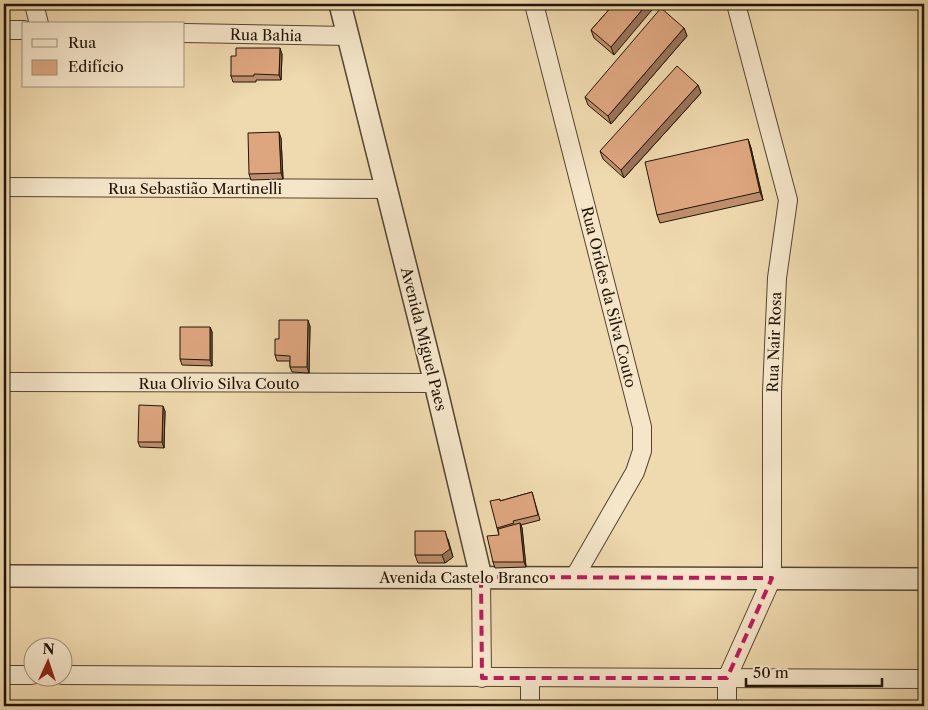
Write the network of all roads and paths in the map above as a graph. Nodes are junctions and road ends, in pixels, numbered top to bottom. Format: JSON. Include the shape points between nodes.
{"nodes":[{"id":1,"x":34,"y":4,"type":"edge"},
{"id":2,"x":340,"y":4,"type":"edge"},
{"id":3,"x":534,"y":4,"type":"edge"},
{"id":4,"x":736,"y":4,"type":"edge"},
{"id":5,"x":38,"y":22,"type":"edge"},
{"id":6,"x":4,"y":30,"type":"edge"},
{"id":7,"x":22,"y":30,"type":"edge"},
{"id":8,"x":185,"y":33,"type":"edge"},
{"id":9,"x":348,"y":36,"type":"junction"},
{"id":10,"x":4,"y":187,"type":"edge"},
{"id":11,"x":387,"y":189,"type":"junction"},
{"id":12,"x":4,"y":382,"type":"edge"},
{"id":13,"x":435,"y":383,"type":"junction"},
{"id":14,"x":4,"y":576,"type":"edge"},
{"id":15,"x":481,"y":578,"type":"junction"},
{"id":16,"x":574,"y":578,"type":"junction"},
{"id":17,"x":772,"y":578,"type":"junction"},
{"id":18,"x":924,"y":579,"type":"edge"},
{"id":19,"x":4,"y":675,"type":"edge"},
{"id":20,"x":22,"y":675,"type":"edge"},
{"id":21,"x":72,"y":675,"type":"edge"},
{"id":22,"x":482,"y":678,"type":"junction"},
{"id":23,"x":530,"y":678,"type":"junction"},
{"id":24,"x":727,"y":678,"type":"junction"},
{"id":25,"x":924,"y":679,"type":"edge"},
{"id":26,"x":530,"y":706,"type":"edge"},
{"id":27,"x":727,"y":706,"type":"edge"}],
"edges":[{"from":1,"to":5,"type":"street"},
{"from":2,"to":9,"type":"street","name":"Avenida Miguel Paes"},
{"from":3,"to":16,"type":"street","name":"Rua Orides da Silva Couto","via":[[642,427],[642,451],[635,472]]},
{"from":4,"to":17,"type":"street","name":"Rua Nair Rosa","via":[[788,200],[777,278],[772,392]]},
{"from":6,"to":7,"type":"street"},
{"from":8,"to":9,"type":"street","name":"Rua Bahia"},
{"from":9,"to":11,"type":"street","name":"Avenida Miguel Paes"},
{"from":10,"to":11,"type":"street","name":"Rua Sebastião Martinelli"},
{"from":11,"to":13,"type":"street","name":"Avenida Miguel Paes"},
{"from":12,"to":13,"type":"street","name":"Rua Olívio Silva Couto"},
{"from":13,"to":15,"type":"street","name":"Avenida Miguel Paes"},
{"from":14,"to":15,"type":"street","name":"Avenida Castelo Branco"},
{"from":15,"to":16,"type":"street","name":"Avenida Castelo Branco"},
{"from":15,"to":22,"type":"street","name":"Avenida Miguel Paes"},
{"from":16,"to":17,"type":"street","name":"Avenida Castelo Branco"},
{"from":17,"to":18,"type":"street","name":"Avenida Castelo Branco"},
{"from":17,"to":24,"type":"street","name":"Rua Nair Rosa"},
{"from":19,"to":20,"type":"street"},
{"from":21,"to":22,"type":"street"},
{"from":22,"to":23,"type":"street"},
{"from":23,"to":24,"type":"street"},
{"from":23,"to":26,"type":"street"},
{"from":24,"to":25,"type":"street"},
{"from":24,"to":27,"type":"street"}]}
